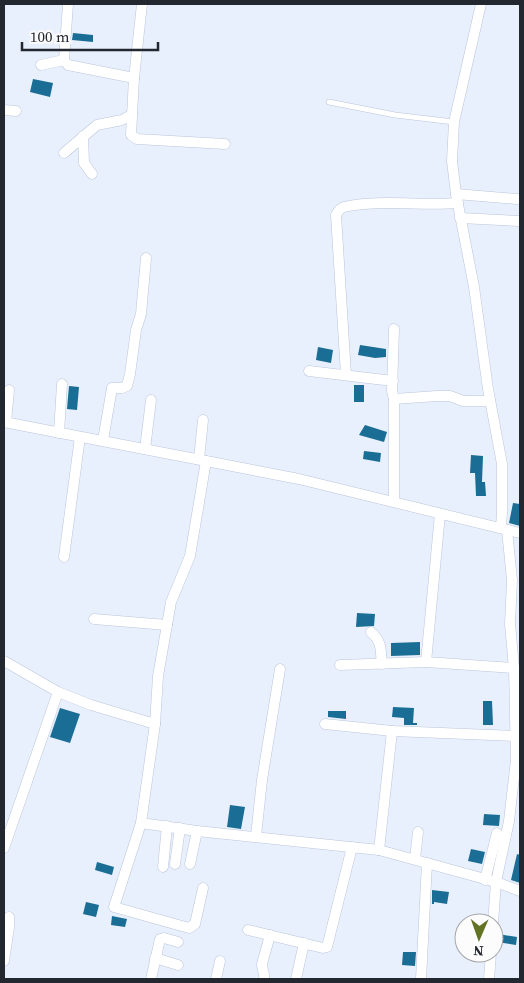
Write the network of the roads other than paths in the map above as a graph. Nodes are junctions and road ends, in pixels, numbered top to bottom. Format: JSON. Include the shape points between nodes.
{"nodes":[{"id":1,"x":68,"y":4,"type":"edge"},
{"id":2,"x":142,"y":4,"type":"edge"},
{"id":3,"x":481,"y":4,"type":"edge"},
{"id":4,"x":64,"y":60,"type":"junction"},
{"id":5,"x":41,"y":65,"type":"dead end"},
{"id":6,"x":134,"y":78,"type":"junction"},
{"id":7,"x":329,"y":102,"type":"dead end"},
{"id":8,"x":4,"y":110,"type":"edge"},
{"id":9,"x":16,"y":111,"type":"dead end"},
{"id":10,"x":131,"y":115,"type":"junction"},
{"id":11,"x":454,"y":122,"type":"junction"},
{"id":12,"x":83,"y":136,"type":"junction"},
{"id":13,"x":225,"y":144,"type":"dead end"},
{"id":14,"x":64,"y":153,"type":"dead end"},
{"id":15,"x":92,"y":174,"type":"dead end"},
{"id":16,"x":457,"y":199,"type":"junction"},
{"id":17,"x":517,"y":199,"type":"dead end"},
{"id":18,"x":460,"y":218,"type":"junction"},
{"id":19,"x":520,"y":221,"type":"edge"},
{"id":20,"x":146,"y":258,"type":"dead end"},
{"id":21,"x":394,"y":329,"type":"dead end"},
{"id":22,"x":310,"y":370,"type":"dead end"},
{"id":23,"x":346,"y":375,"type":"junction"},
{"id":24,"x":393,"y":381,"type":"junction"},
{"id":25,"x":62,"y":384,"type":"dead end"},
{"id":26,"x":9,"y":390,"type":"dead end"},
{"id":27,"x":394,"y":399,"type":"junction"},
{"id":28,"x":150,"y":400,"type":"dead end"},
{"id":29,"x":490,"y":401,"type":"junction"},
{"id":30,"x":203,"y":420,"type":"dead end"},
{"id":31,"x":5,"y":422,"type":"edge"},
{"id":32,"x":59,"y":433,"type":"junction"},
{"id":33,"x":80,"y":437,"type":"junction"},
{"id":34,"x":103,"y":440,"type":"junction"},
{"id":35,"x":145,"y":449,"type":"junction"},
{"id":36,"x":203,"y":460,"type":"junction"},
{"id":37,"x":394,"y":501,"type":"junction"},
{"id":38,"x":440,"y":514,"type":"junction"},
{"id":39,"x":504,"y":529,"type":"junction"},
{"id":40,"x":520,"y":533,"type":"edge"},
{"id":41,"x":64,"y":557,"type":"dead end"},
{"id":42,"x":516,"y":602,"type":"edge"},
{"id":43,"x":94,"y":619,"type":"dead end"},
{"id":44,"x":167,"y":625,"type":"junction"},
{"id":45,"x":371,"y":632,"type":"dead end"},
{"id":46,"x":4,"y":661,"type":"edge"},
{"id":47,"x":426,"y":662,"type":"junction"},
{"id":48,"x":382,"y":664,"type":"junction"},
{"id":49,"x":340,"y":665,"type":"dead end"},
{"id":50,"x":514,"y":668,"type":"junction"},
{"id":51,"x":280,"y":669,"type":"dead end"},
{"id":52,"x":58,"y":692,"type":"junction"},
{"id":53,"x":155,"y":724,"type":"junction"},
{"id":54,"x":325,"y":724,"type":"dead end"},
{"id":55,"x":392,"y":731,"type":"junction"},
{"id":56,"x":516,"y":736,"type":"junction"},
{"id":57,"x":518,"y":751,"type":"edge"},
{"id":58,"x":142,"y":823,"type":"junction"},
{"id":59,"x":166,"y":826,"type":"junction"},
{"id":60,"x":180,"y":828,"type":"junction"},
{"id":61,"x":197,"y":831,"type":"junction"},
{"id":62,"x":418,"y":832,"type":"dead end"},
{"id":63,"x":497,"y":833,"type":"dead end"},
{"id":64,"x":256,"y":836,"type":"junction"},
{"id":65,"x":352,"y":847,"type":"junction"},
{"id":66,"x":4,"y":848,"type":"edge"},
{"id":67,"x":380,"y":850,"type":"junction"},
{"id":68,"x":415,"y":859,"type":"junction"},
{"id":69,"x":427,"y":863,"type":"junction"},
{"id":70,"x":175,"y":864,"type":"dead end"},
{"id":71,"x":190,"y":864,"type":"dead end"},
{"id":72,"x":163,"y":867,"type":"dead end"},
{"id":73,"x":490,"y":881,"type":"junction"},
{"id":74,"x":203,"y":888,"type":"dead end"},
{"id":75,"x":520,"y":891,"type":"edge"},
{"id":76,"x":492,"y":913,"type":"edge"},
{"id":77,"x":9,"y":917,"type":"dead end"},
{"id":78,"x":248,"y":930,"type":"dead end"},
{"id":79,"x":270,"y":935,"type":"junction"},
{"id":80,"x":178,"y":942,"type":"dead end"},
{"id":81,"x":304,"y":943,"type":"junction"},
{"id":82,"x":155,"y":958,"type":"junction"},
{"id":83,"x":220,"y":961,"type":"dead end"},
{"id":84,"x":4,"y":962,"type":"edge"},
{"id":85,"x":490,"y":963,"type":"edge"},
{"id":86,"x":178,"y":966,"type":"dead end"},
{"id":87,"x":151,"y":979,"type":"edge"},
{"id":88,"x":216,"y":979,"type":"edge"},
{"id":89,"x":264,"y":979,"type":"edge"},
{"id":90,"x":296,"y":979,"type":"edge"},
{"id":91,"x":421,"y":979,"type":"edge"},
{"id":92,"x":489,"y":979,"type":"edge"}],
"edges":[{"from":1,"to":4,"type":"street"},
{"from":2,"to":6,"type":"street"},
{"from":3,"to":11,"type":"street"},
{"from":4,"to":5,"type":"street"},
{"from":4,"to":6,"type":"street","via":[[73,67]]},
{"from":6,"to":10,"type":"street"},
{"from":7,"to":11,"type":"lane"},
{"from":8,"to":9,"type":"street"},
{"from":10,"to":12,"type":"street","via":[[122,120],[97,124]]},
{"from":10,"to":13,"type":"street","via":[[131,135],[137,140]]},
{"from":11,"to":16,"type":"street","via":[[452,161]]},
{"from":12,"to":14,"type":"street"},
{"from":12,"to":15,"type":"street","via":[[84,163]]},
{"from":16,"to":17,"type":"street"},
{"from":16,"to":18,"type":"street"},
{"from":16,"to":23,"type":"street","via":[[432,205],[366,204],[338,210]]},
{"from":18,"to":19,"type":"street"},
{"from":18,"to":29,"type":"street","via":[[474,287]]},
{"from":20,"to":34,"type":"street","via":[[141,314],[130,374],[127,386],[112,388]]},
{"from":21,"to":24,"type":"street"},
{"from":22,"to":23,"type":"street"},
{"from":23,"to":24,"type":"street"},
{"from":24,"to":27,"type":"street"},
{"from":25,"to":32,"type":"street"},
{"from":26,"to":31,"type":"street"},
{"from":27,"to":29,"type":"street","via":[[450,396]]},
{"from":27,"to":37,"type":"street"},
{"from":28,"to":35,"type":"street"},
{"from":29,"to":39,"type":"street","via":[[502,464]]},
{"from":30,"to":36,"type":"street"},
{"from":31,"to":32,"type":"street"},
{"from":32,"to":33,"type":"street"},
{"from":33,"to":34,"type":"street"},
{"from":33,"to":41,"type":"street"},
{"from":34,"to":35,"type":"street"},
{"from":35,"to":36,"type":"street"},
{"from":36,"to":37,"type":"street"},
{"from":36,"to":44,"type":"street","via":[[190,556],[171,602]]},
{"from":37,"to":38,"type":"street"},
{"from":38,"to":39,"type":"street"},
{"from":38,"to":47,"type":"street"},
{"from":39,"to":40,"type":"street"},
{"from":39,"to":42,"type":"street"},
{"from":42,"to":50,"type":"street","via":[[510,624]]},
{"from":43,"to":44,"type":"street"},
{"from":44,"to":53,"type":"street","via":[[158,676]]},
{"from":45,"to":48,"type":"street","via":[[381,645]]},
{"from":46,"to":52,"type":"street"},
{"from":47,"to":48,"type":"street"},
{"from":47,"to":50,"type":"street"},
{"from":48,"to":49,"type":"street"},
{"from":50,"to":56,"type":"street"},
{"from":51,"to":64,"type":"street"},
{"from":52,"to":53,"type":"street"},
{"from":52,"to":66,"type":"street"},
{"from":53,"to":58,"type":"street"},
{"from":54,"to":55,"type":"street"},
{"from":55,"to":56,"type":"street"},
{"from":55,"to":67,"type":"street"},
{"from":56,"to":57,"type":"street"},
{"from":57,"to":73,"type":"street","via":[[509,821]]},
{"from":58,"to":59,"type":"street"},
{"from":58,"to":74,"type":"street","via":[[114,907],[190,928],[195,924]]},
{"from":59,"to":60,"type":"street"},
{"from":59,"to":72,"type":"street"},
{"from":60,"to":61,"type":"street"},
{"from":60,"to":70,"type":"street"},
{"from":61,"to":64,"type":"street"},
{"from":61,"to":71,"type":"street"},
{"from":62,"to":68,"type":"street"},
{"from":63,"to":73,"type":"street"},
{"from":64,"to":65,"type":"street"},
{"from":65,"to":67,"type":"street"},
{"from":65,"to":81,"type":"street","via":[[328,946],[322,948]]},
{"from":67,"to":68,"type":"street"},
{"from":68,"to":69,"type":"street"},
{"from":69,"to":73,"type":"street"},
{"from":69,"to":91,"type":"street"},
{"from":73,"to":75,"type":"street"},
{"from":73,"to":76,"type":"street"},
{"from":77,"to":84,"type":"street"},
{"from":78,"to":79,"type":"street"},
{"from":79,"to":81,"type":"street"},
{"from":79,"to":89,"type":"street","via":[[262,964]]},
{"from":80,"to":82,"type":"street","via":[[160,939]]},
{"from":81,"to":90,"type":"street"},
{"from":82,"to":86,"type":"street"},
{"from":82,"to":87,"type":"street"},
{"from":83,"to":88,"type":"street"},
{"from":85,"to":92,"type":"street"}]}
